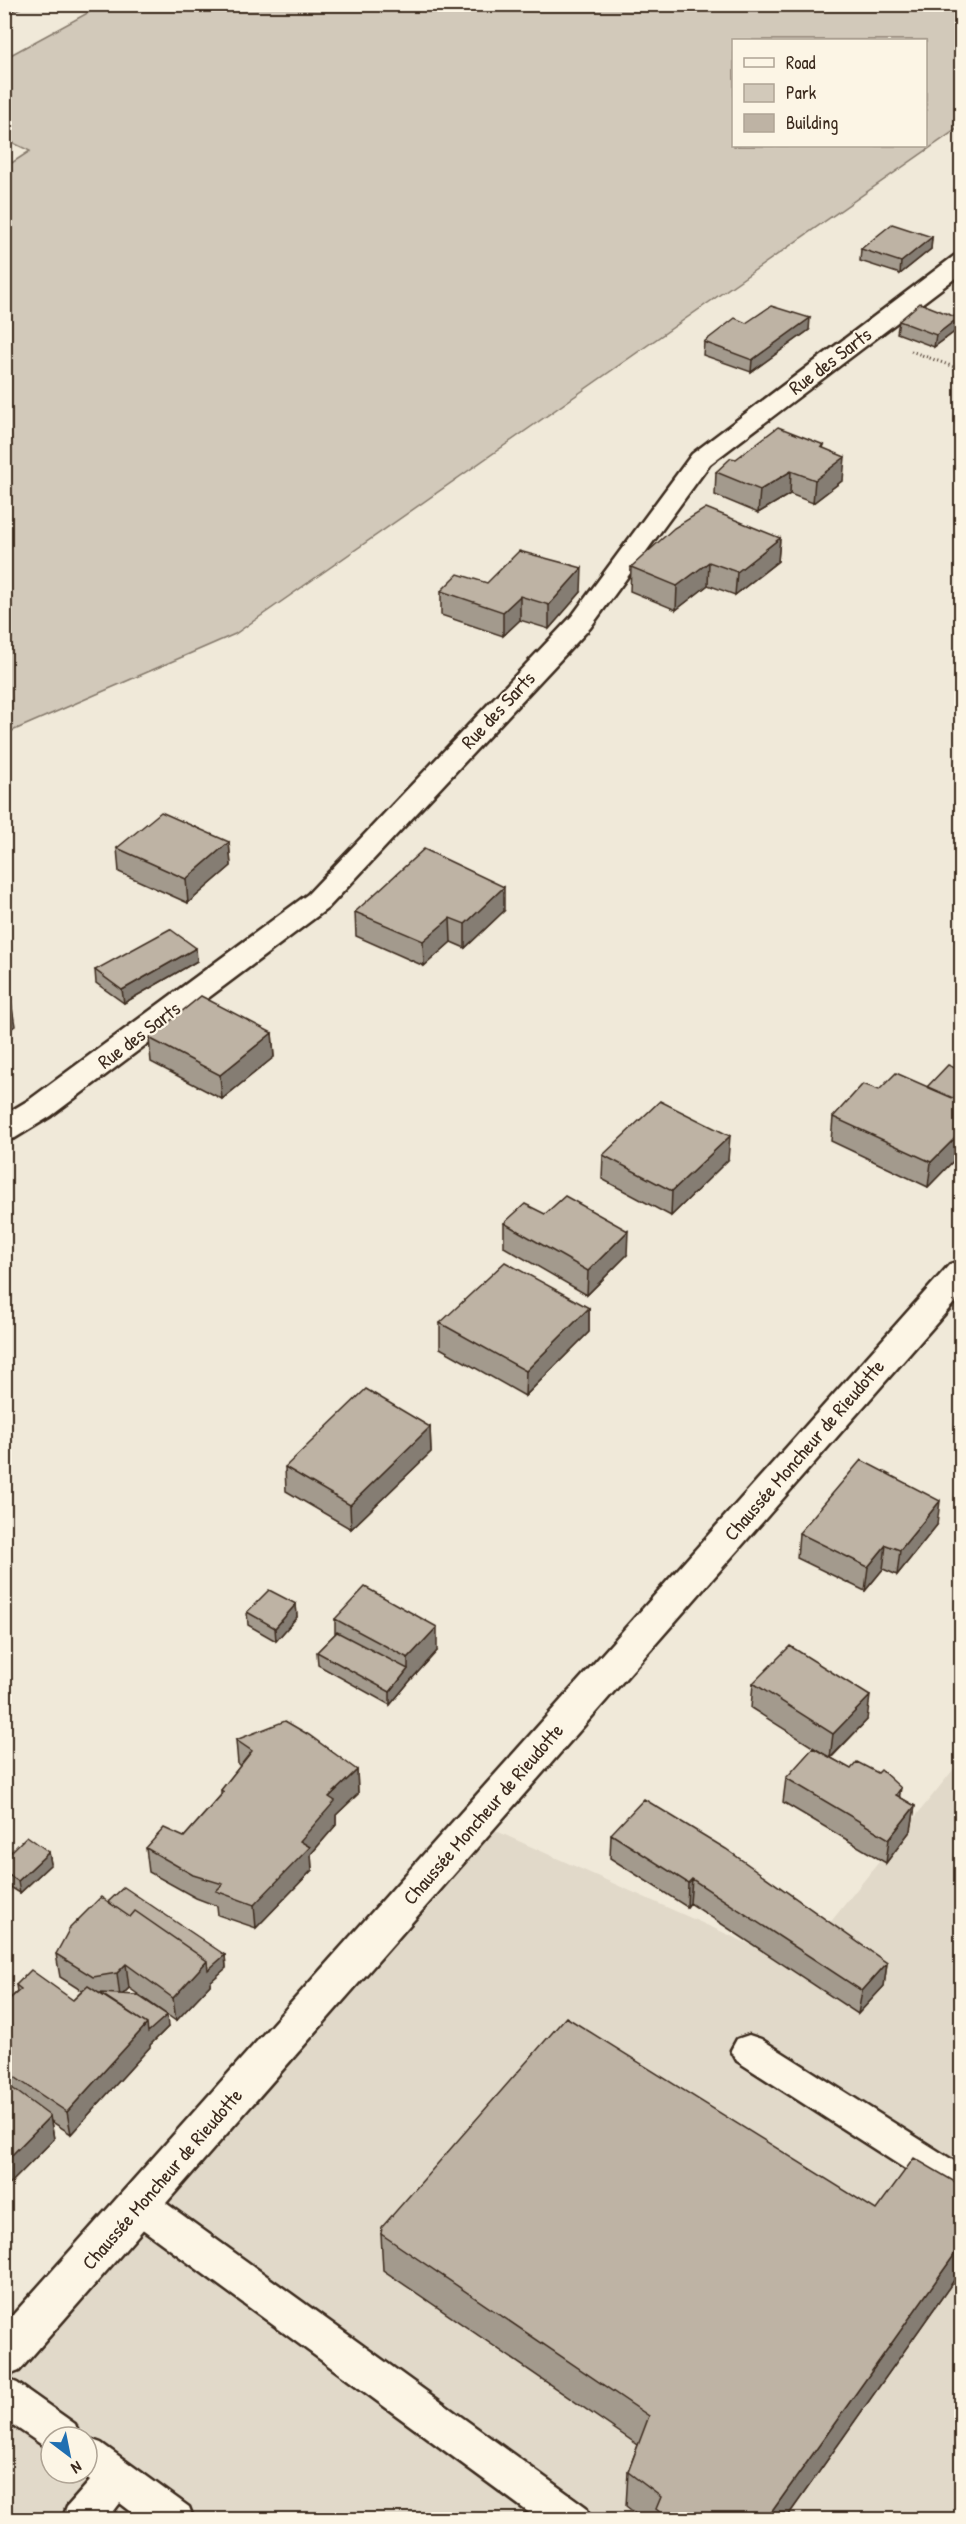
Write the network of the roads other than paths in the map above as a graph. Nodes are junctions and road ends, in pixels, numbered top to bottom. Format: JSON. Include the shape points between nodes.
{"nodes":[{"id":1,"x":962,"y":261,"type":"edge"},
{"id":2,"x":4,"y":1130,"type":"edge"},
{"id":3,"x":962,"y":1272,"type":"edge"},
{"id":4,"x":749,"y":2050,"type":"dead end"},
{"id":5,"x":962,"y":2186,"type":"edge"},
{"id":6,"x":139,"y":2205,"type":"junction"},
{"id":7,"x":4,"y":2357,"type":"edge"},
{"id":8,"x":4,"y":2396,"type":"edge"},
{"id":9,"x":44,"y":2425,"type":"edge"},
{"id":10,"x":99,"y":2465,"type":"edge"},
{"id":11,"x":117,"y":2478,"type":"junction"},
{"id":12,"x":81,"y":2520,"type":"edge"},
{"id":13,"x":175,"y":2520,"type":"edge"},
{"id":14,"x":572,"y":2520,"type":"edge"}],
"edges":[{"from":1,"to":2,"type":"street","name":"Rue des Sarts","via":[[701,459],[581,622],[318,900],[40,1108]]},
{"from":3,"to":6,"type":"street","name":"Chaussée Moncheur de Rieudotte"},
{"from":4,"to":5,"type":"lane"},
{"from":6,"to":7,"type":"street","name":"Chaussée Moncheur de Rieudotte"},
{"from":6,"to":14,"type":"lane"},
{"from":8,"to":9,"type":"lane"},
{"from":10,"to":11,"type":"lane"},
{"from":11,"to":12,"type":"lane"},
{"from":11,"to":13,"type":"lane"}]}
